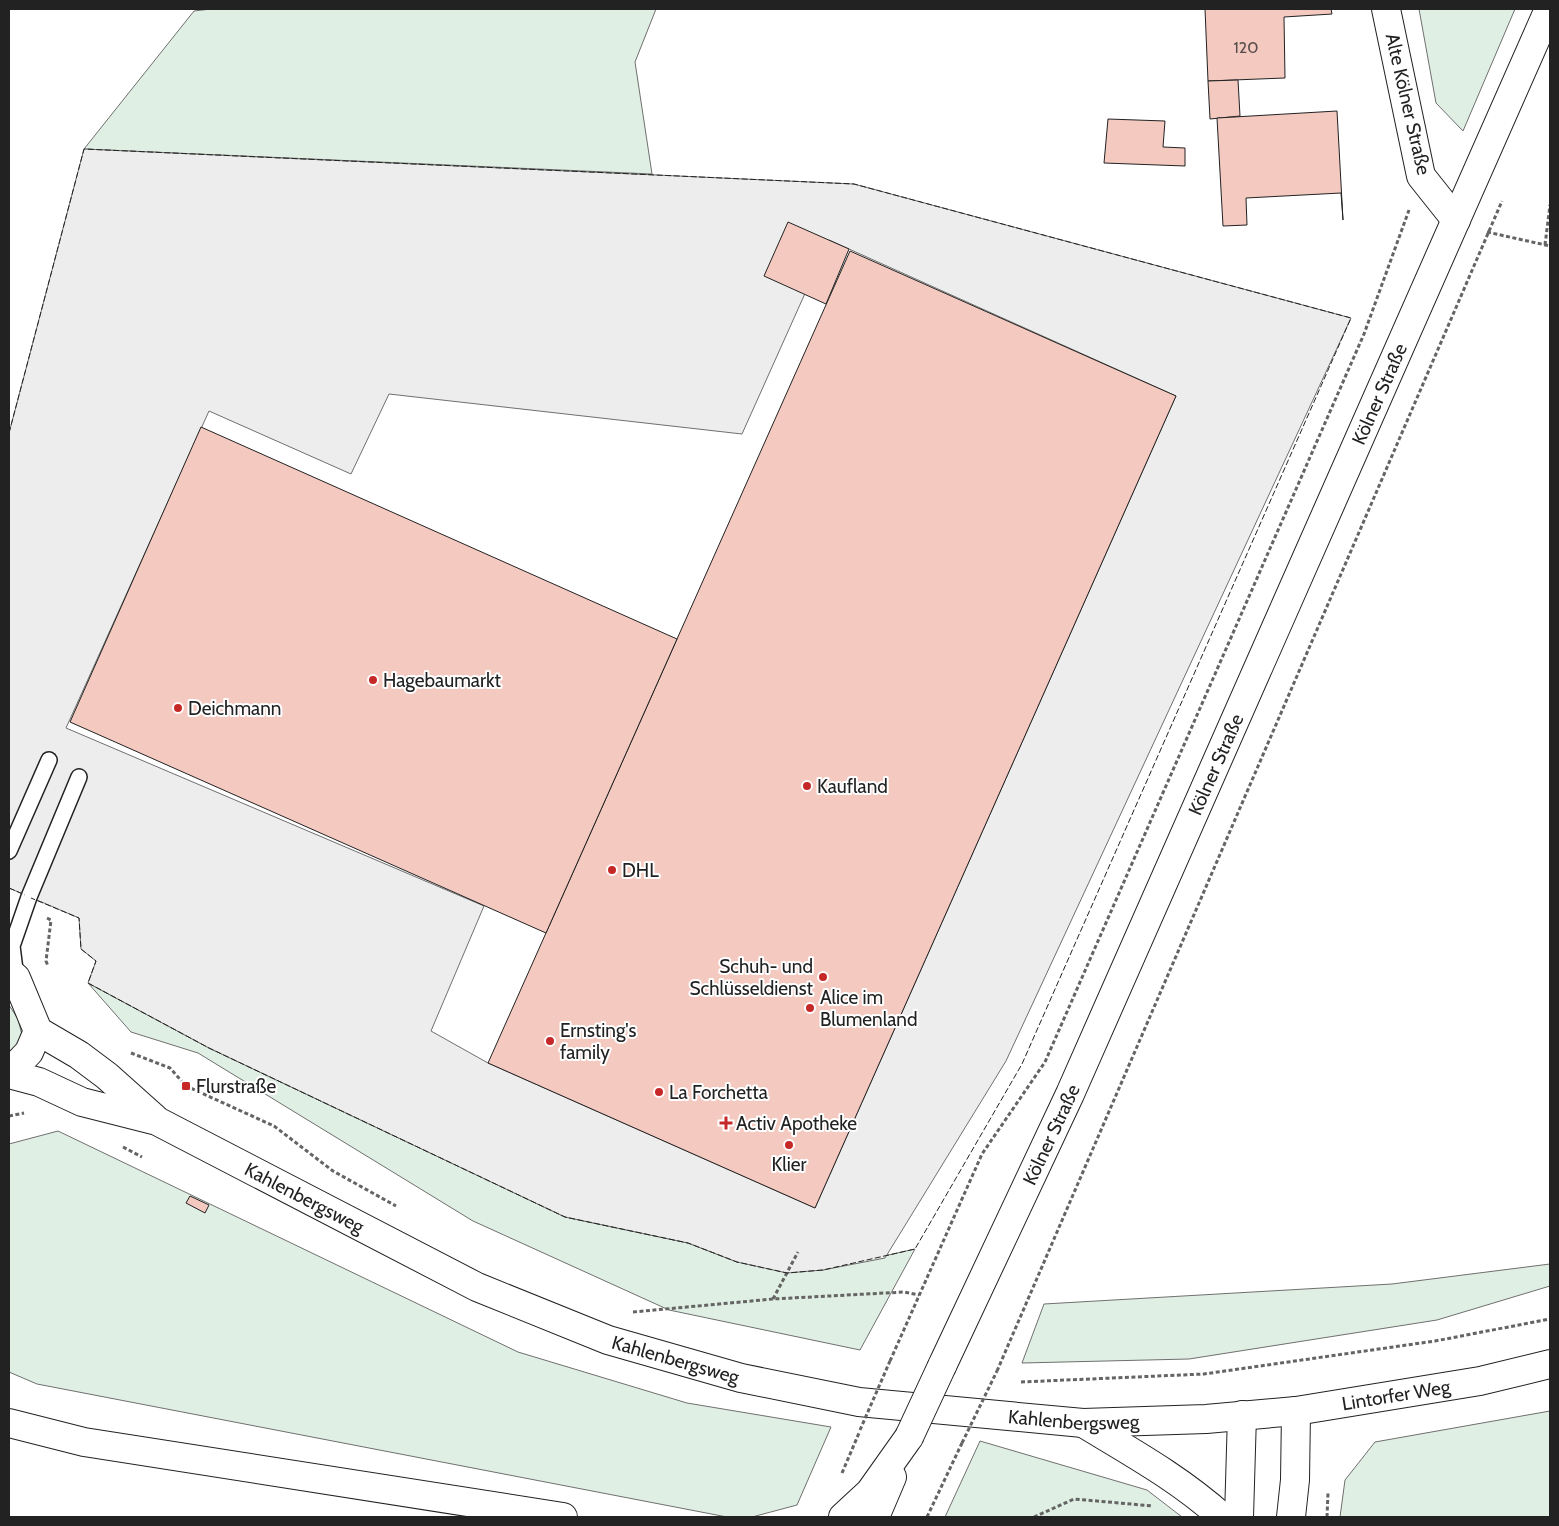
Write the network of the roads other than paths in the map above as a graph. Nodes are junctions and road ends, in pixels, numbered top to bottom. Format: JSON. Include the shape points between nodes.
{"nodes":[{"id":1,"x":1386,"y":9,"type":"edge"},
{"id":2,"x":1549,"y":9,"type":"edge"},
{"id":3,"x":1456,"y":220,"type":"junction"},
{"id":4,"x":49,"y":760,"type":"dead end"},
{"id":5,"x":79,"y":777,"type":"dead end"},
{"id":6,"x":9,"y":851,"type":"edge"},
{"id":7,"x":12,"y":975,"type":"edge"},
{"id":8,"x":38,"y":1031,"type":"junction"},
{"id":9,"x":9,"y":1074,"type":"edge"},
{"id":10,"x":157,"y":1120,"type":"junction"},
{"id":11,"x":1550,"y":1364,"type":"edge"},
{"id":12,"x":1296,"y":1411,"type":"junction"},
{"id":13,"x":1242,"y":1415,"type":"junction"},
{"id":14,"x":9,"y":1423,"type":"edge"},
{"id":15,"x":1083,"y":1423,"type":"junction"},
{"id":16,"x":909,"y":1437,"type":"junction"},
{"id":17,"x":563,"y":1517,"type":"edge"},
{"id":18,"x":843,"y":1517,"type":"edge"},
{"id":19,"x":875,"y":1517,"type":"edge"},
{"id":20,"x":1222,"y":1517,"type":"edge"},
{"id":21,"x":1239,"y":1517,"type":"edge"},
{"id":22,"x":1292,"y":1517,"type":"edge"}],
"edges":[{"from":1,"to":3,"type":"main road","name":"Alte Kölner Straße","via":[[1421,176]]},
{"from":2,"to":3,"type":"main road","name":"Kölner Straße"},
{"from":3,"to":16,"type":"main road","name":"Kölner Straße","bridge":true,"via":[[1074,1085]]},
{"from":4,"to":6,"type":"lane"},
{"from":5,"to":7,"type":"lane","via":[[24,910],[12,946]]},
{"from":7,"to":8,"type":"main road"},
{"from":8,"to":9,"type":"main road","name":"Kahlenbergsweg","via":[[29,1052]]},
{"from":8,"to":10,"type":"main road","name":"Kahlenbergsweg","via":[[79,1055]]},
{"from":9,"to":10,"type":"main road","name":"Kahlenbergsweg","via":[[39,1082],[82,1102]]},
{"from":10,"to":15,"type":"main road","name":"Kahlenbergsweg","via":[[477,1287],[608,1340],[741,1378],[859,1402]]},
{"from":11,"to":12,"type":"main road","name":"Lintorfer Weg","via":[[1480,1380]]},
{"from":12,"to":13,"type":"main road","name":"Lintorfer Weg"},
{"from":12,"to":22,"type":"main road"},
{"from":13,"to":15,"type":"main road","name":"Kahlenbergsweg"},
{"from":13,"to":21,"type":"main road"},
{"from":14,"to":17,"type":"main road","via":[[84,1442]]},
{"from":15,"to":20,"type":"main road","via":[[1198,1495]]},
{"from":16,"to":18,"type":"main road","via":[[870,1492]]},
{"from":16,"to":19,"type":"main road","name":"Kölner Straße"}]}
